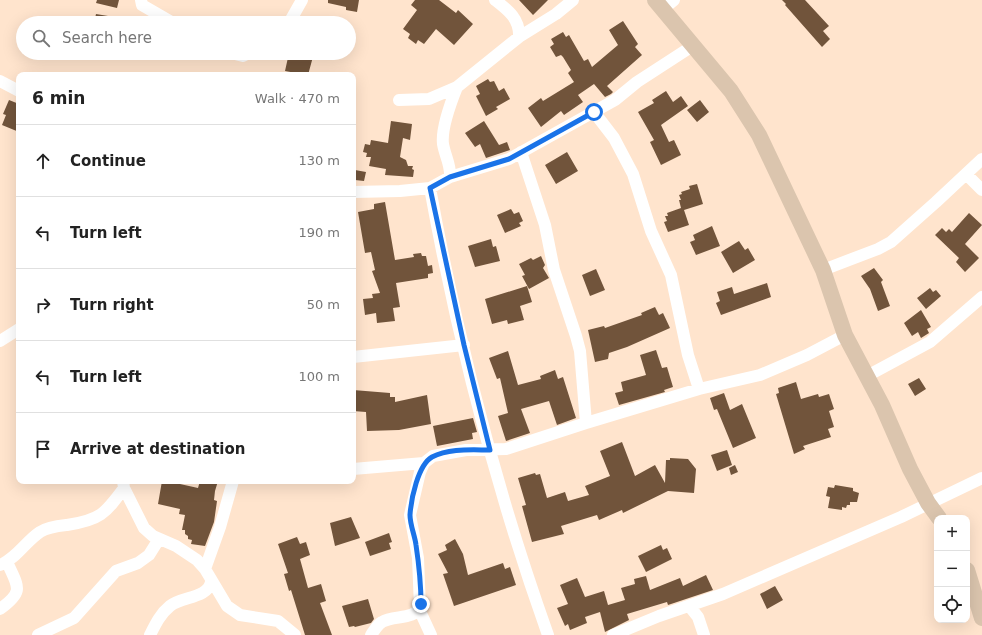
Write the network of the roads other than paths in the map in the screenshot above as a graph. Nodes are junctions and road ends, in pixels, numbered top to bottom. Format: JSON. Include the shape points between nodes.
{"nodes":[{"id":1,"x":141,"y":0,"type":"edge"},
{"id":2,"x":302,"y":0,"type":"edge"},
{"id":3,"x":495,"y":0,"type":"edge"},
{"id":4,"x":573,"y":0,"type":"edge"},
{"id":5,"x":664,"y":3,"type":"edge"},
{"id":6,"x":152,"y":5,"type":"edge"},
{"id":7,"x":165,"y":16,"type":"edge"},
{"id":8,"x":293,"y":16,"type":"edge"},
{"id":9,"x":519,"y":37,"type":"junction"},
{"id":10,"x":694,"y":45,"type":"junction"},
{"id":11,"x":0,"y":81,"type":"edge"},
{"id":12,"x":457,"y":87,"type":"junction"},
{"id":13,"x":16,"y":89,"type":"edge"},
{"id":14,"x":399,"y":100,"type":"dead end"},
{"id":15,"x":594,"y":112,"type":"junction"},
{"id":16,"x":521,"y":152,"type":"junction"},
{"id":17,"x":982,"y":159,"type":"edge"},
{"id":18,"x":966,"y":174,"type":"junction"},
{"id":19,"x":450,"y":177,"type":"junction"},
{"id":20,"x":430,"y":188,"type":"junction"},
{"id":21,"x":982,"y":190,"type":"edge"},
{"id":22,"x":356,"y":192,"type":"edge"},
{"id":23,"x":823,"y":270,"type":"junction"},
{"id":24,"x":982,"y":297,"type":"edge"},
{"id":25,"x":16,"y":331,"type":"edge"},
{"id":26,"x":845,"y":335,"type":"junction"},
{"id":27,"x":0,"y":341,"type":"edge"},
{"id":28,"x":464,"y":345,"type":"junction"},
{"id":29,"x":356,"y":356,"type":"edge"},
{"id":30,"x":867,"y":376,"type":"junction"},
{"id":31,"x":699,"y":389,"type":"junction"},
{"id":32,"x":586,"y":423,"type":"junction"},
{"id":33,"x":490,"y":450,"type":"junction"},
{"id":34,"x":424,"y":463,"type":"junction"},
{"id":35,"x":356,"y":469,"type":"edge"},
{"id":36,"x":982,"y":478,"type":"edge"},
{"id":37,"x":232,"y":484,"type":"edge"},
{"id":38,"x":124,"y":485,"type":"edge"},
{"id":39,"x":928,"y":503,"type":"junction"},
{"id":40,"x":937,"y":515,"type":"edge"},
{"id":41,"x":159,"y":539,"type":"junction"},
{"id":42,"x":3,"y":563,"type":"edge"},
{"id":43,"x":205,"y":569,"type":"junction"},
{"id":44,"x":970,"y":580,"type":"edge"},
{"id":45,"x":211,"y":582,"type":"junction"},
{"id":46,"x":690,"y":607,"type":"junction"},
{"id":47,"x":0,"y":609,"type":"edge"},
{"id":48,"x":419,"y":609,"type":"junction"},
{"id":49,"x":982,"y":618,"type":"edge"},
{"id":50,"x":38,"y":635,"type":"edge"},
{"id":51,"x":150,"y":635,"type":"edge"},
{"id":52,"x":295,"y":635,"type":"edge"},
{"id":53,"x":372,"y":635,"type":"edge"},
{"id":54,"x":431,"y":635,"type":"edge"},
{"id":55,"x":548,"y":635,"type":"edge"},
{"id":56,"x":613,"y":635,"type":"edge"},
{"id":57,"x":704,"y":635,"type":"edge"}],
"edges":[{"from":1,"to":6,"type":"street","via":[[142,5]]},
{"from":2,"to":8,"type":"street"},
{"from":3,"to":9,"type":"street","via":[[516,20],[520,28]]},
{"from":4,"to":9,"type":"street"},
{"from":5,"to":10,"type":"main road"},
{"from":6,"to":7,"type":"street"},
{"from":9,"to":12,"type":"street"},
{"from":10,"to":15,"type":"street"},
{"from":10,"to":23,"type":"main road","via":[[731,91],[759,135]]},
{"from":11,"to":13,"type":"street"},
{"from":12,"to":14,"type":"street","via":[[428,99]]},
{"from":12,"to":19,"type":"street","via":[[448,112],[443,140],[450,166]]},
{"from":15,"to":16,"type":"street"},
{"from":15,"to":31,"type":"street","via":[[614,138],[633,174],[651,231],[671,275],[688,355]]},
{"from":16,"to":19,"type":"street","via":[[487,167]]},
{"from":16,"to":32,"type":"street","via":[[544,219],[554,270],[578,346]]},
{"from":17,"to":18,"type":"street"},
{"from":18,"to":21,"type":"street"},
{"from":18,"to":23,"type":"street","via":[[890,242]]},
{"from":19,"to":20,"type":"street"},
{"from":20,"to":22,"type":"street"},
{"from":20,"to":28,"type":"street"},
{"from":23,"to":26,"type":"main road"},
{"from":24,"to":30,"type":"street","via":[[939,336]]},
{"from":25,"to":27,"type":"street"},
{"from":26,"to":30,"type":"main road"},
{"from":26,"to":31,"type":"street","via":[[760,375]]},
{"from":28,"to":29,"type":"street"},
{"from":28,"to":33,"type":"street"},
{"from":30,"to":39,"type":"main road"},
{"from":31,"to":32,"type":"street"},
{"from":32,"to":33,"type":"street","via":[[517,447]]},
{"from":33,"to":34,"type":"street","via":[[443,453],[433,456]]},
{"from":33,"to":55,"type":"street","via":[[520,555]]},
{"from":34,"to":35,"type":"street"},
{"from":34,"to":48,"type":"street","via":[[416,484],[410,515],[418,558],[421,598]]},
{"from":36,"to":39,"type":"street"},
{"from":37,"to":43,"type":"street"},
{"from":38,"to":41,"type":"street","via":[[144,528]]},
{"from":38,"to":42,"type":"street","via":[[108,510],[99,516],[86,522],[51,527],[42,531]]},
{"from":39,"to":40,"type":"main road"},
{"from":39,"to":46,"type":"street"},
{"from":41,"to":43,"type":"street","via":[[191,555]]},
{"from":41,"to":50,"type":"street","via":[[149,555],[138,563],[116,571],[74,618]]},
{"from":42,"to":47,"type":"street","via":[[16,582],[17,592],[12,601]]},
{"from":43,"to":45,"type":"street"},
{"from":44,"to":49,"type":"main road"},
{"from":45,"to":51,"type":"street","via":[[204,593],[180,600],[170,606]]},
{"from":45,"to":52,"type":"street","via":[[222,599],[236,613],[252,618],[275,620]]},
{"from":46,"to":56,"type":"street","via":[[659,616]]},
{"from":46,"to":57,"type":"street","via":[[698,617]]},
{"from":48,"to":53,"type":"street","via":[[412,614],[378,624]]},
{"from":48,"to":54,"type":"street"}]}
